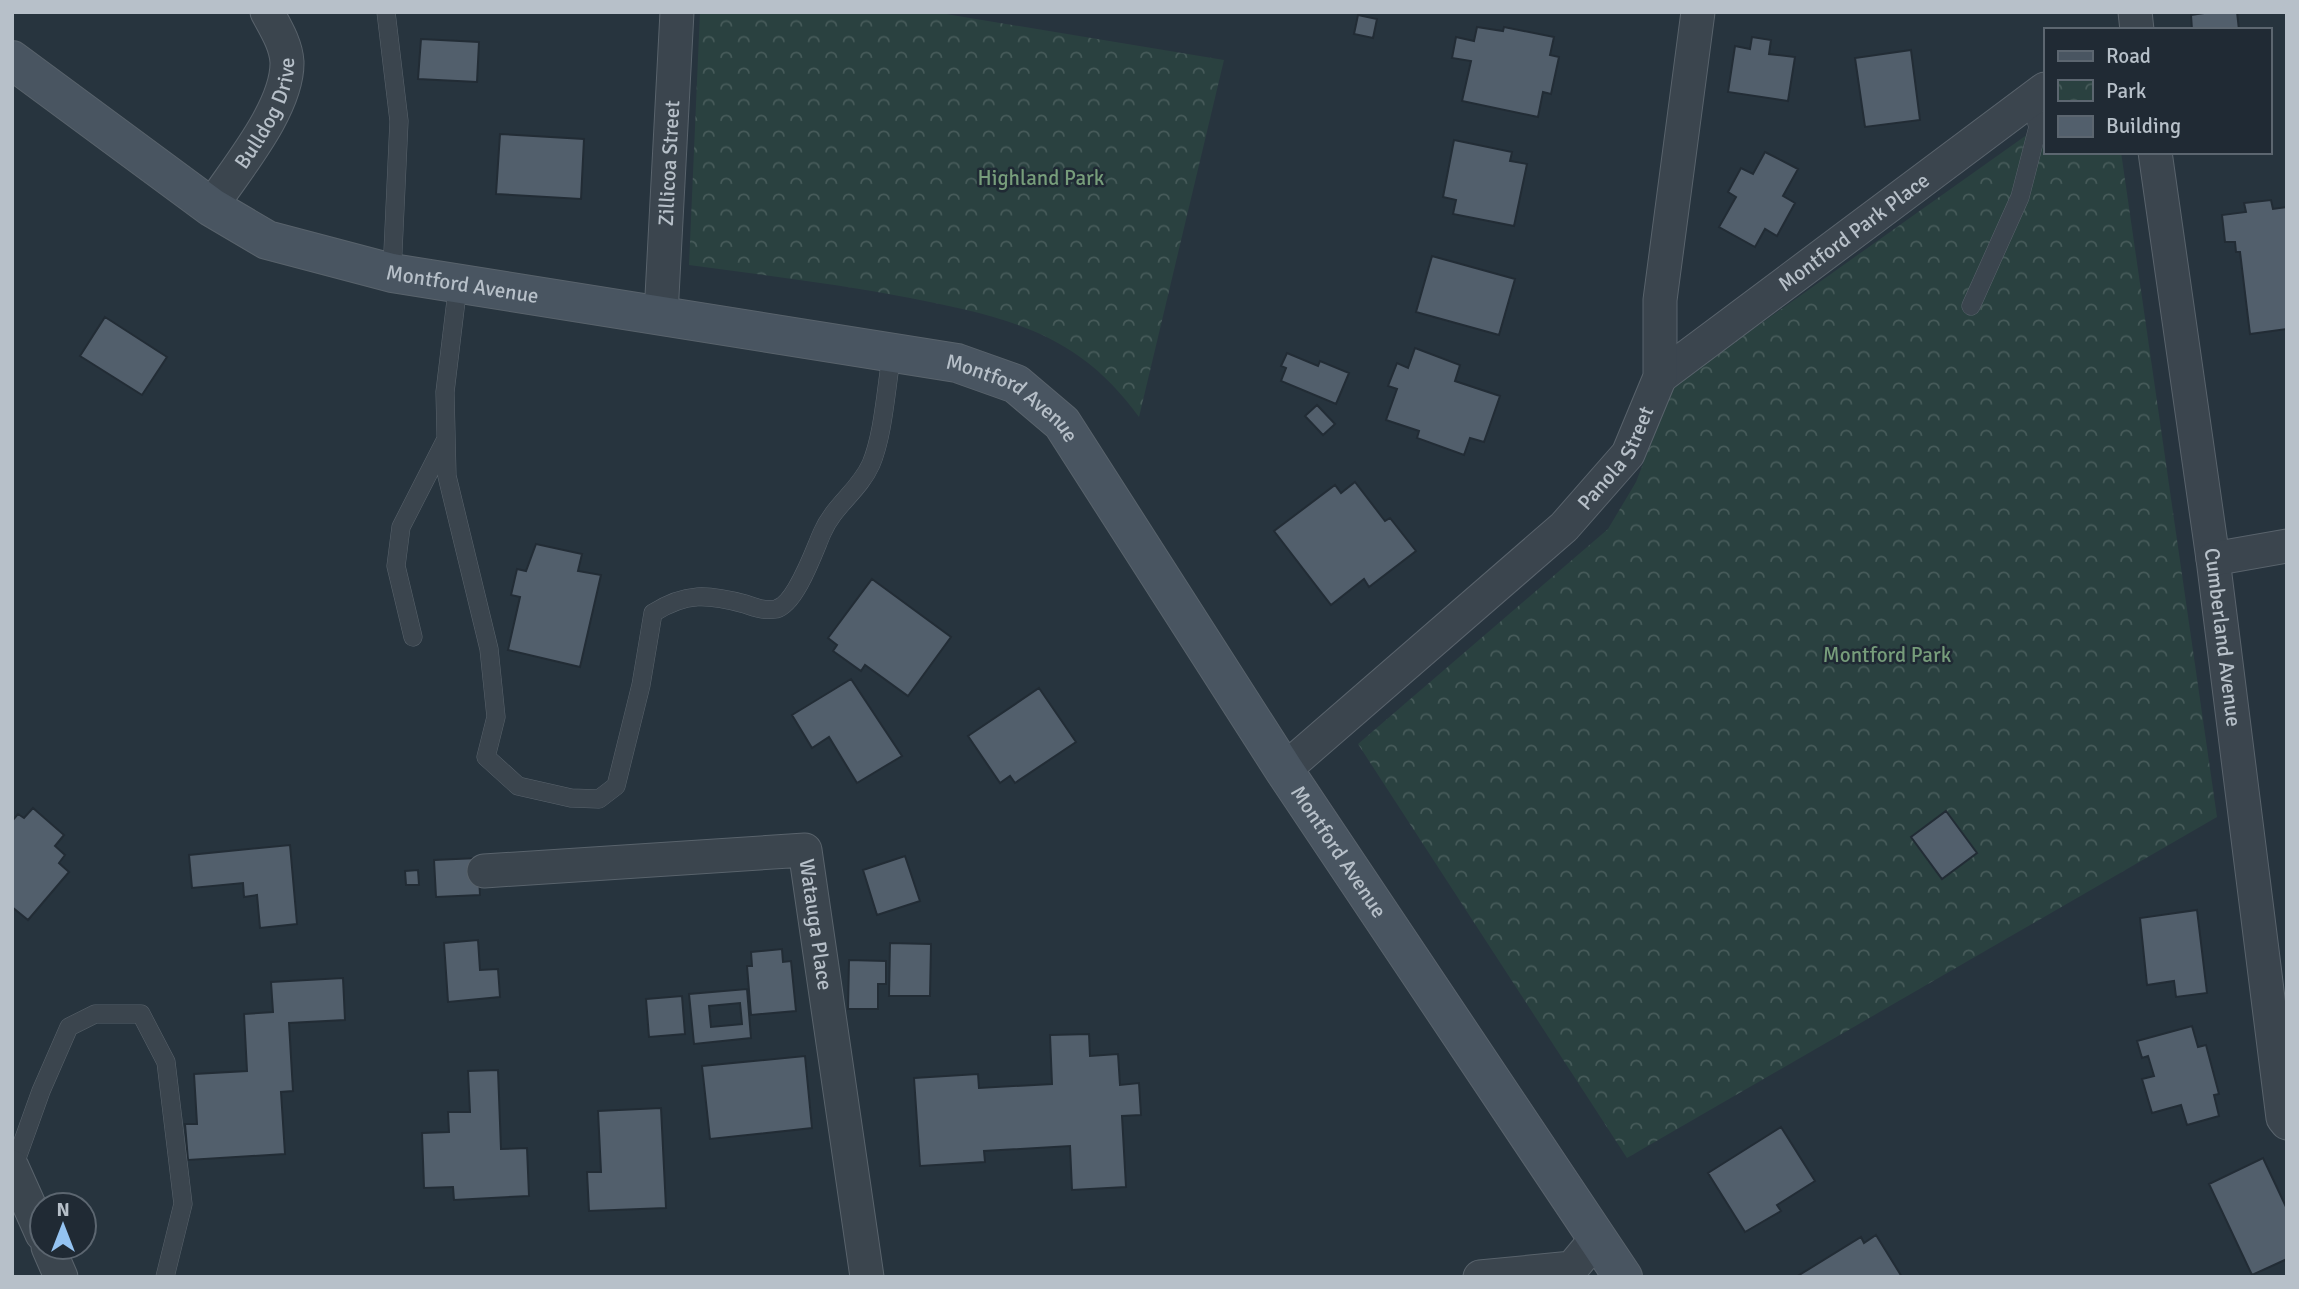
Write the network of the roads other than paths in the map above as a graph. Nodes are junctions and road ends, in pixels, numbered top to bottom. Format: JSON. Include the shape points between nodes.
{"nodes":[{"id":1,"x":267,"y":12,"type":"edge"},
{"id":2,"x":386,"y":12,"type":"edge"},
{"id":3,"x":677,"y":12,"type":"edge"},
{"id":4,"x":1699,"y":12,"type":"edge"},
{"id":5,"x":12,"y":60,"type":"edge"},
{"id":6,"x":2038,"y":94,"type":"edge"},
{"id":7,"x":2155,"y":154,"type":"edge"},
{"id":8,"x":211,"y":207,"type":"junction"},
{"id":9,"x":392,"y":273,"type":"junction"},
{"id":10,"x":458,"y":284,"type":"junction"},
{"id":11,"x":1971,"y":306,"type":"dead end"},
{"id":12,"x":661,"y":315,"type":"junction"},
{"id":13,"x":892,"y":353,"type":"junction"},
{"id":14,"x":1661,"y":377,"type":"junction"},
{"id":15,"x":446,"y":439,"type":"junction"},
{"id":16,"x":2287,"y":546,"type":"edge"},
{"id":17,"x":2213,"y":559,"type":"junction"},
{"id":18,"x":413,"y":637,"type":"dead end"},
{"id":19,"x":1284,"y":770,"type":"junction"},
{"id":20,"x":484,"y":871,"type":"dead end"},
{"id":21,"x":2287,"y":1123,"type":"edge"},
{"id":22,"x":13,"y":1168,"type":"edge"},
{"id":23,"x":28,"y":1202,"type":"edge"},
{"id":24,"x":1597,"y":1238,"type":"junction"},
{"id":25,"x":165,"y":1277,"type":"edge"},
{"id":26,"x":867,"y":1277,"type":"edge"},
{"id":27,"x":1480,"y":1277,"type":"edge"},
{"id":28,"x":1623,"y":1277,"type":"edge"}],
"edges":[{"from":1,"to":8,"type":"street","name":"Bulldog Drive","via":[[287,59],[286,86]]},
{"from":2,"to":9,"type":"lane","via":[[399,121]]},
{"from":3,"to":12,"type":"street","name":"Zillicoa Street"},
{"from":4,"to":14,"type":"street","name":"Panola Street","via":[[1660,300]]},
{"from":5,"to":8,"type":"street","name":"Montford Avenue"},
{"from":6,"to":11,"type":"lane","via":[[2038,128],[2020,197]]},
{"from":6,"to":14,"type":"street","name":"Montford Park Place"},
{"from":7,"to":17,"type":"street","name":"Cumberland Avenue"},
{"from":8,"to":9,"type":"street","name":"Montford Avenue","via":[[267,240]]},
{"from":9,"to":10,"type":"street","name":"Montford Avenue"},
{"from":10,"to":12,"type":"street","name":"Montford Avenue"},
{"from":10,"to":15,"type":"lane","via":[[446,392]]},
{"from":12,"to":13,"type":"street","name":"Montford Avenue"},
{"from":13,"to":15,"type":"lane","via":[[872,461],[859,486],[839,502],[827,520],[797,588],[781,608],[767,611],[717,596],[675,599],[653,613],[616,786],[599,799],[518,786],[486,757],[496,717],[489,649],[447,476]]},
{"from":13,"to":19,"type":"street","name":"Montford Avenue","via":[[957,363],[1016,384],[1062,423]]},
{"from":14,"to":19,"type":"street","name":"Panola Street","via":[[1628,453],[1564,527]]},
{"from":15,"to":18,"type":"lane","via":[[401,527],[396,566]]},
{"from":16,"to":17,"type":"street"},
{"from":17,"to":21,"type":"street","name":"Cumberland Avenue"},
{"from":19,"to":24,"type":"street","name":"Montford Avenue"},
{"from":20,"to":26,"type":"street","name":"Watauga Place","via":[[805,850]]},
{"from":22,"to":23,"type":"street"},
{"from":22,"to":25,"type":"lane","via":[[69,1027],[95,1014],[141,1014],[166,1062],[183,1204]]},
{"from":24,"to":27,"type":"street","via":[[1572,1268]]},
{"from":24,"to":28,"type":"street","name":"Montford Avenue"}]}
